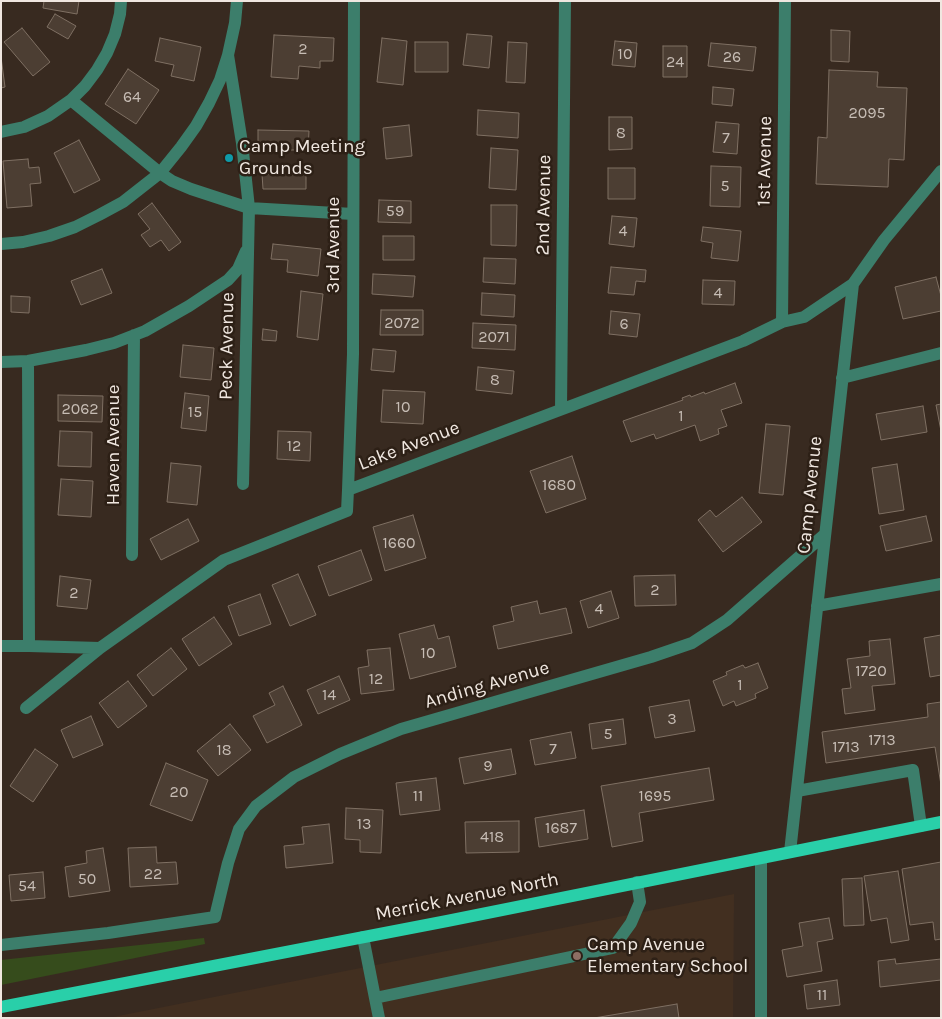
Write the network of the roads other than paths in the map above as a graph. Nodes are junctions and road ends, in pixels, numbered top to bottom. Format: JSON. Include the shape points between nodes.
{"nodes":[{"id":1,"x":121,"y":1,"type":"edge"},
{"id":2,"x":237,"y":1,"type":"edge"},
{"id":3,"x":354,"y":1,"type":"edge"},
{"id":4,"x":565,"y":1,"type":"edge"},
{"id":5,"x":785,"y":1,"type":"edge"},
{"id":6,"x":228,"y":55,"type":"junction"},
{"id":7,"x":71,"y":100,"type":"junction"},
{"id":8,"x":1,"y":132,"type":"edge"},
{"id":9,"x":941,"y":171,"type":"edge"},
{"id":10,"x":160,"y":172,"type":"junction"},
{"id":11,"x":249,"y":208,"type":"junction"},
{"id":12,"x":353,"y":214,"type":"junction"},
{"id":13,"x":1,"y":244,"type":"edge"},
{"id":14,"x":248,"y":244,"type":"junction"},
{"id":15,"x":853,"y":284,"type":"junction"},
{"id":16,"x":782,"y":322,"type":"junction"},
{"id":17,"x":134,"y":335,"type":"junction"},
{"id":18,"x":941,"y":353,"type":"edge"},
{"id":19,"x":28,"y":361,"type":"junction"},
{"id":20,"x":1,"y":362,"type":"edge"},
{"id":21,"x":842,"y":378,"type":"junction"},
{"id":22,"x":561,"y":409,"type":"junction"},
{"id":23,"x":243,"y":484,"type":"dead end"},
{"id":24,"x":348,"y":490,"type":"junction"},
{"id":25,"x":824,"y":535,"type":"junction"},
{"id":26,"x":132,"y":555,"type":"dead end"},
{"id":27,"x":941,"y":584,"type":"edge"},
{"id":28,"x":817,"y":606,"type":"junction"},
{"id":29,"x":1,"y":646,"type":"edge"},
{"id":30,"x":29,"y":646,"type":"junction"},
{"id":31,"x":100,"y":648,"type":"junction"},
{"id":32,"x":26,"y":708,"type":"dead end"},
{"id":33,"x":797,"y":791,"type":"junction"},
{"id":34,"x":941,"y":822,"type":"edge"},
{"id":35,"x":921,"y":826,"type":"junction"},
{"id":36,"x":790,"y":852,"type":"junction"},
{"id":37,"x":761,"y":858,"type":"junction"},
{"id":38,"x":637,"y":882,"type":"junction"},
{"id":39,"x":362,"y":937,"type":"junction"},
{"id":40,"x":1,"y":945,"type":"edge"},
{"id":41,"x":375,"y":998,"type":"junction"},
{"id":42,"x":1,"y":1007,"type":"edge"},
{"id":43,"x":379,"y":1018,"type":"edge"},
{"id":44,"x":761,"y":1018,"type":"edge"}],
"edges":[{"from":1,"to":7,"type":"street","via":[[115,34],[107,53],[98,70]]},
{"from":2,"to":6,"type":"street"},
{"from":3,"to":12,"type":"street","name":"3rd Avenue"},
{"from":4,"to":22,"type":"street","name":"2nd Avenue"},
{"from":5,"to":16,"type":"street","name":"1st Avenue"},
{"from":6,"to":10,"type":"street","via":[[205,111]]},
{"from":6,"to":11,"type":"street"},
{"from":7,"to":8,"type":"street","via":[[24,127]]},
{"from":7,"to":10,"type":"street"},
{"from":9,"to":15,"type":"street","name":"Camp Avenue","via":[[884,240]]},
{"from":10,"to":11,"type":"street","via":[[191,189]]},
{"from":10,"to":13,"type":"street","via":[[122,202],[75,227],[23,242]]},
{"from":11,"to":12,"type":"street"},
{"from":11,"to":14,"type":"street","name":"Peck Avenue"},
{"from":12,"to":24,"type":"street","name":"3rd Avenue","via":[[353,354]]},
{"from":14,"to":17,"type":"street","via":[[238,269],[228,280],[189,306]]},
{"from":14,"to":23,"type":"street","name":"Peck Avenue"},
{"from":15,"to":16,"type":"street","name":"Lake Avenue","via":[[804,317]]},
{"from":15,"to":21,"type":"street","name":"Camp Avenue"},
{"from":16,"to":22,"type":"street","name":"Lake Avenue","via":[[743,341]]},
{"from":17,"to":19,"type":"street","via":[[86,350]]},
{"from":17,"to":26,"type":"street","name":"Haven Avenue"},
{"from":18,"to":21,"type":"street"},
{"from":19,"to":20,"type":"street"},
{"from":19,"to":30,"type":"street"},
{"from":21,"to":25,"type":"street","name":"Camp Avenue"},
{"from":22,"to":24,"type":"street","name":"Lake Avenue"},
{"from":24,"to":31,"type":"street","name":"Lake Avenue","via":[[347,511],[224,560]]},
{"from":25,"to":28,"type":"street","name":"Camp Avenue"},
{"from":25,"to":40,"type":"street","name":"Anding Avenue","via":[[727,620],[692,643],[401,729],[294,777],[256,806],[239,829],[214,918]]},
{"from":27,"to":28,"type":"street"},
{"from":28,"to":33,"type":"street","name":"Camp Avenue"},
{"from":29,"to":30,"type":"street"},
{"from":30,"to":31,"type":"street"},
{"from":31,"to":32,"type":"street","name":"Lake Avenue"},
{"from":33,"to":35,"type":"street","via":[[912,770]]},
{"from":33,"to":36,"type":"street","name":"Camp Avenue"},
{"from":34,"to":35,"type":"main road","name":"Merrick Avenue North"},
{"from":35,"to":36,"type":"main road","name":"Merrick Avenue North"},
{"from":36,"to":37,"type":"main road","name":"Merrick Avenue North"},
{"from":37,"to":38,"type":"main road","name":"Merrick Avenue North"},
{"from":37,"to":44,"type":"street"},
{"from":38,"to":39,"type":"main road","name":"Merrick Avenue North"},
{"from":38,"to":41,"type":"street","via":[[640,902],[631,923],[612,948]]},
{"from":39,"to":41,"type":"street"},
{"from":39,"to":42,"type":"main road","name":"Merrick Avenue North"},
{"from":41,"to":43,"type":"street"}]}
